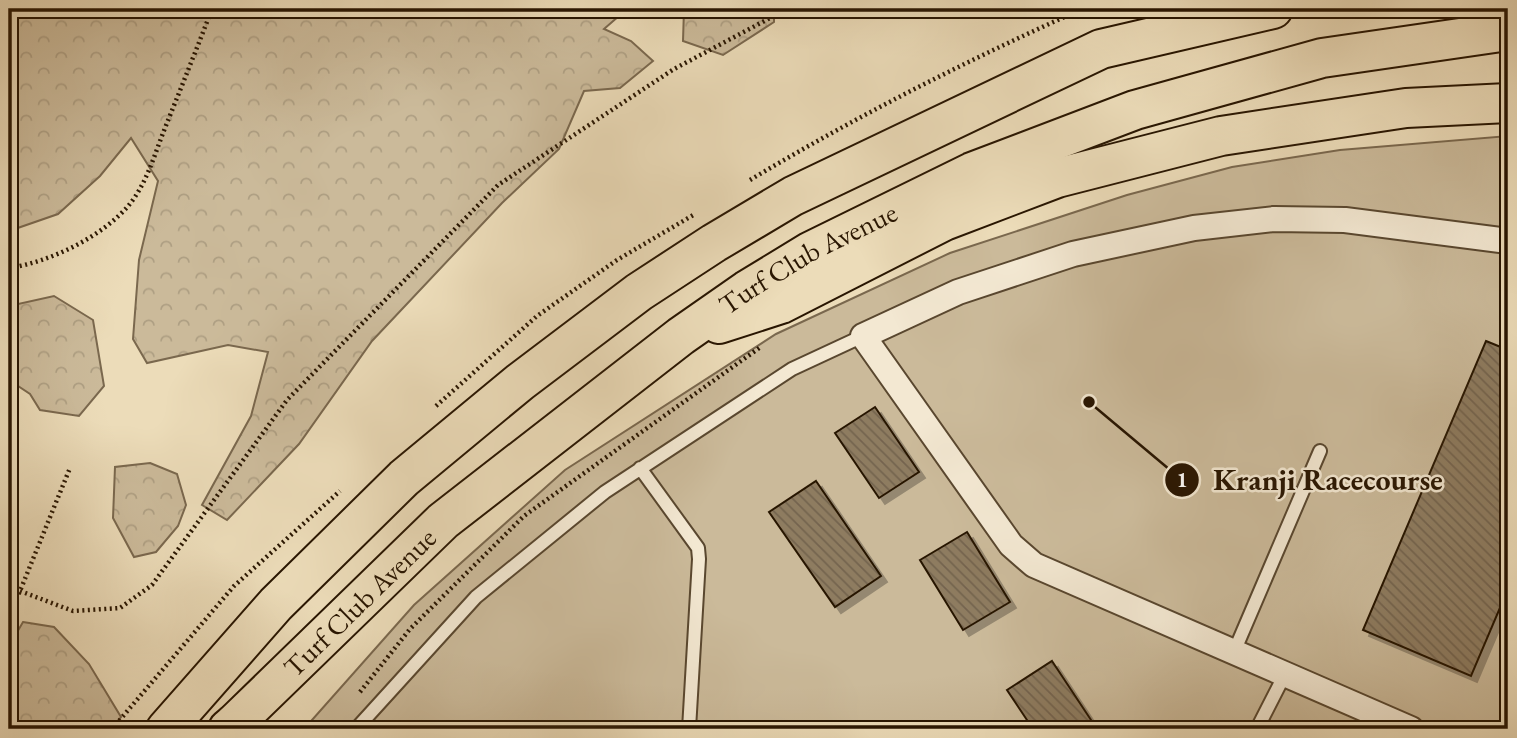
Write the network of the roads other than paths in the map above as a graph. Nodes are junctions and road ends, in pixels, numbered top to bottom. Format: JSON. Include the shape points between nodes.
{"nodes":[{"id":1,"x":1180,"y":9,"type":"edge"},
{"id":2,"x":1273,"y":9,"type":"edge"},
{"id":3,"x":1508,"y":31,"type":"edge"},
{"id":4,"x":1101,"y":49,"type":"junction"},
{"id":5,"x":1508,"y":103,"type":"edge"},
{"id":6,"x":1508,"y":241,"type":"edge"},
{"id":7,"x":681,"y":336,"type":"junction"},
{"id":8,"x":863,"y":336,"type":"junction"},
{"id":9,"x":1320,"y":451,"type":"dead end"},
{"id":10,"x":640,"y":468,"type":"junction"},
{"id":11,"x":1234,"y":652,"type":"junction"},
{"id":12,"x":1285,"y":674,"type":"junction"},
{"id":13,"x":231,"y":728,"type":"edge"},
{"id":14,"x":166,"y":729,"type":"edge"},
{"id":15,"x":356,"y":729,"type":"edge"},
{"id":16,"x":690,"y":729,"type":"edge"},
{"id":17,"x":1258,"y":729,"type":"edge"},
{"id":18,"x":1411,"y":729,"type":"edge"}],
"edges":[{"from":1,"to":4,"type":"main road"},
{"from":2,"to":4,"type":"main road","name":"Turf Club Avenue"},
{"from":3,"to":7,"type":"main road","name":"Turf Club Avenue","via":[[1322,58],[1135,110],[972,172],[824,244]]},
{"from":4,"to":14,"type":"main road","name":"Turf Club Avenue","via":[[793,197],[639,292],[404,478],[276,604]]},
{"from":5,"to":7,"type":"main road","via":[[1406,108],[1221,136],[1057,178],[944,221],[781,304]]},
{"from":6,"to":8,"type":"street","via":[[1345,219],[1274,219],[1194,228],[1073,254],[958,292]]},
{"from":7,"to":13,"type":"main road","name":"Turf Club Avenue","via":[[443,521]]},
{"from":8,"to":10,"type":"lane","via":[[792,369]]},
{"from":8,"to":11,"type":"street","via":[[1011,545],[1034,565]]},
{"from":9,"to":11,"type":"lane"},
{"from":10,"to":15,"type":"lane","via":[[476,597]]},
{"from":10,"to":16,"type":"lane","via":[[698,548]]},
{"from":11,"to":12,"type":"street"},
{"from":12,"to":17,"type":"lane"},
{"from":12,"to":18,"type":"street"}]}
